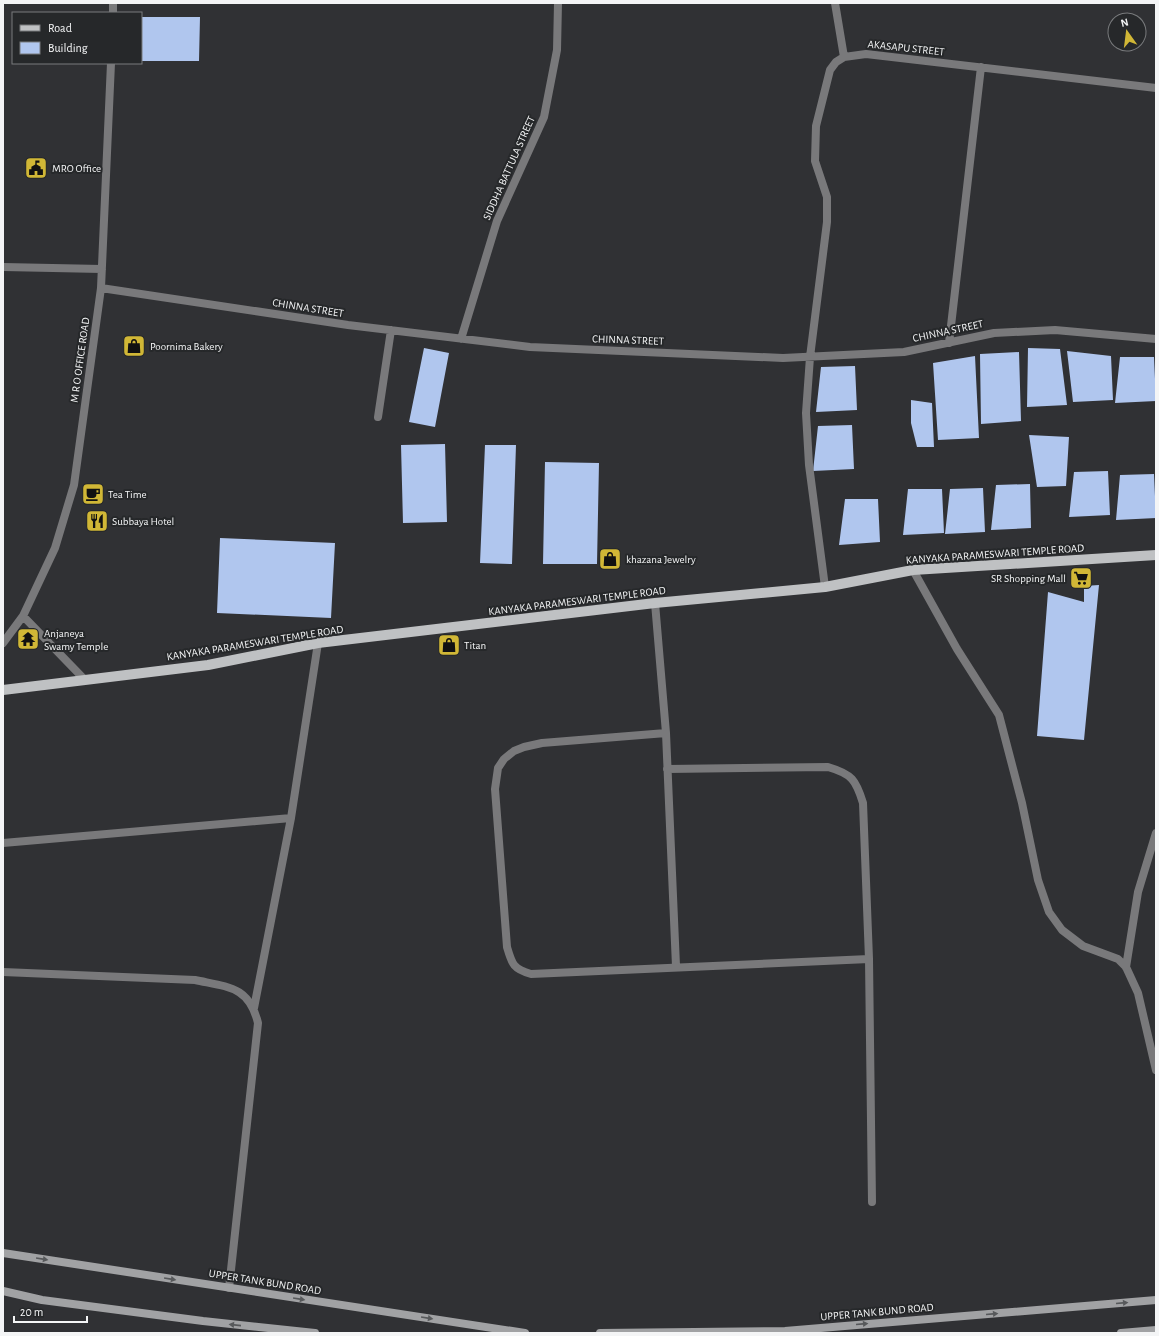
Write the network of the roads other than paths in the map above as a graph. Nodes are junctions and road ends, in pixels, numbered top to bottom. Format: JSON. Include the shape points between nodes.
{"nodes":[{"id":1,"x":558,"y":3,"type":"edge"},
{"id":2,"x":834,"y":3,"type":"edge"},
{"id":3,"x":844,"y":57,"type":"junction"},
{"id":4,"x":111,"y":64,"type":"edge"},
{"id":5,"x":981,"y":67,"type":"junction"},
{"id":6,"x":1156,"y":88,"type":"edge"},
{"id":7,"x":3,"y":268,"type":"edge"},
{"id":8,"x":102,"y":269,"type":"junction"},
{"id":9,"x":101,"y":288,"type":"junction"},
{"id":10,"x":391,"y":330,"type":"junction"},
{"id":11,"x":461,"y":339,"type":"junction"},
{"id":12,"x":1156,"y":339,"type":"edge"},
{"id":13,"x":949,"y":343,"type":"junction"},
{"id":14,"x":810,"y":357,"type":"junction"},
{"id":15,"x":378,"y":417,"type":"dead end"},
{"id":16,"x":1156,"y":555,"type":"edge"},
{"id":17,"x":913,"y":570,"type":"junction"},
{"id":18,"x":825,"y":587,"type":"junction"},
{"id":19,"x":655,"y":603,"type":"junction"},
{"id":20,"x":23,"y":616,"type":"junction"},
{"id":21,"x":3,"y":643,"type":"edge"},
{"id":22,"x":318,"y":643,"type":"junction"},
{"id":23,"x":85,"y":680,"type":"junction"},
{"id":24,"x":3,"y":690,"type":"edge"},
{"id":25,"x":666,"y":733,"type":"junction"},
{"id":26,"x":667,"y":769,"type":"junction"},
{"id":27,"x":291,"y":818,"type":"junction"},
{"id":28,"x":1156,"y":833,"type":"edge"},
{"id":29,"x":3,"y":843,"type":"edge"},
{"id":30,"x":869,"y":959,"type":"junction"},
{"id":31,"x":676,"y":966,"type":"junction"},
{"id":32,"x":1126,"y":967,"type":"junction"},
{"id":33,"x":3,"y":972,"type":"edge"},
{"id":34,"x":254,"y":1008,"type":"junction"},
{"id":35,"x":1156,"y":1070,"type":"edge"},
{"id":36,"x":872,"y":1202,"type":"dead end"},
{"id":37,"x":3,"y":1253,"type":"edge"},
{"id":38,"x":229,"y":1288,"type":"junction"},
{"id":39,"x":3,"y":1291,"type":"edge"},
{"id":40,"x":1156,"y":1300,"type":"edge"},
{"id":41,"x":1156,"y":1330,"type":"edge"},
{"id":42,"x":315,"y":1333,"type":"edge"},
{"id":43,"x":525,"y":1333,"type":"edge"},
{"id":44,"x":600,"y":1333,"type":"edge"},
{"id":45,"x":1121,"y":1333,"type":"edge"}],
"edges":[{"from":1,"to":11,"type":"street","name":"SIDDHA BATTULA STREET","via":[[557,50],[544,117],[497,222]]},
{"from":2,"to":3,"type":"street"},
{"from":3,"to":5,"type":"street","name":"AKASAPU STREET","via":[[866,54]]},
{"from":3,"to":14,"type":"street","via":[[830,70],[816,126],[815,161],[827,197],[827,222]]},
{"from":4,"to":8,"type":"street","name":"M R O OFFICE ROAD"},
{"from":5,"to":6,"type":"street","name":"AKASAPU STREET"},
{"from":5,"to":13,"type":"street"},
{"from":7,"to":8,"type":"street"},
{"from":8,"to":9,"type":"street","name":"M R O OFFICE ROAD"},
{"from":9,"to":10,"type":"street","name":"CHINNA STREET"},
{"from":9,"to":20,"type":"street","name":"M R O OFFICE ROAD","via":[[74,485],[55,548]]},
{"from":10,"to":11,"type":"street","name":"CHINNA STREET"},
{"from":10,"to":15,"type":"street"},
{"from":11,"to":14,"type":"street","name":"CHINNA STREET","via":[[530,348]]},
{"from":12,"to":13,"type":"street","name":"CHINNA STREET","via":[[1055,330],[994,333]]},
{"from":13,"to":14,"type":"street","name":"CHINNA STREET","via":[[904,352]]},
{"from":14,"to":18,"type":"street","via":[[806,413],[809,465]]},
{"from":16,"to":17,"type":"main road","name":"KANYAKA PARAMESWARI TEMPLE ROAD"},
{"from":17,"to":18,"type":"main road","name":"KANYAKA PARAMESWARI TEMPLE ROAD"},
{"from":17,"to":32,"type":"street","via":[[957,649],[999,715],[1022,803],[1038,880],[1050,912],[1062,930],[1083,946],[1118,959]]},
{"from":18,"to":19,"type":"main road","name":"KANYAKA PARAMESWARI TEMPLE ROAD"},
{"from":19,"to":22,"type":"main road","name":"KANYAKA PARAMESWARI TEMPLE ROAD"},
{"from":19,"to":25,"type":"street"},
{"from":20,"to":21,"type":"street","name":"M R O OFFICE ROAD"},
{"from":20,"to":23,"type":"street"},
{"from":22,"to":23,"type":"main road","name":"KANYAKA PARAMESWARI TEMPLE ROAD","via":[[208,665]]},
{"from":22,"to":27,"type":"street"},
{"from":23,"to":24,"type":"main road","name":"KANYAKA PARAMESWARI TEMPLE ROAD"},
{"from":25,"to":26,"type":"street"},
{"from":25,"to":31,"type":"street","via":[[542,743],[524,747],[504,759],[498,768],[495,789],[507,947],[514,966],[531,974]]},
{"from":26,"to":30,"type":"street","via":[[828,767],[843,771],[853,778],[863,804]]},
{"from":26,"to":31,"type":"street"},
{"from":27,"to":29,"type":"street"},
{"from":27,"to":34,"type":"street"},
{"from":28,"to":32,"type":"street","via":[[1138,892]]},
{"from":30,"to":31,"type":"street"},
{"from":30,"to":36,"type":"street"},
{"from":32,"to":35,"type":"street","via":[[1138,993]]},
{"from":33,"to":34,"type":"street","via":[[195,980],[225,986],[243,994]]},
{"from":34,"to":38,"type":"street","via":[[258,1024]]},
{"from":37,"to":38,"type":"street","name":"UPPER TANK BUND ROAD","one_way":true},
{"from":38,"to":43,"type":"street","name":"UPPER TANK BUND ROAD","one_way":true},
{"from":42,"to":39,"type":"street","one_way":true,"via":[[49,1301]]},
{"from":44,"to":40,"type":"street","name":"UPPER TANK BUND ROAD","one_way":true,"via":[[785,1331]]},
{"from":41,"to":45,"type":"street"}]}
